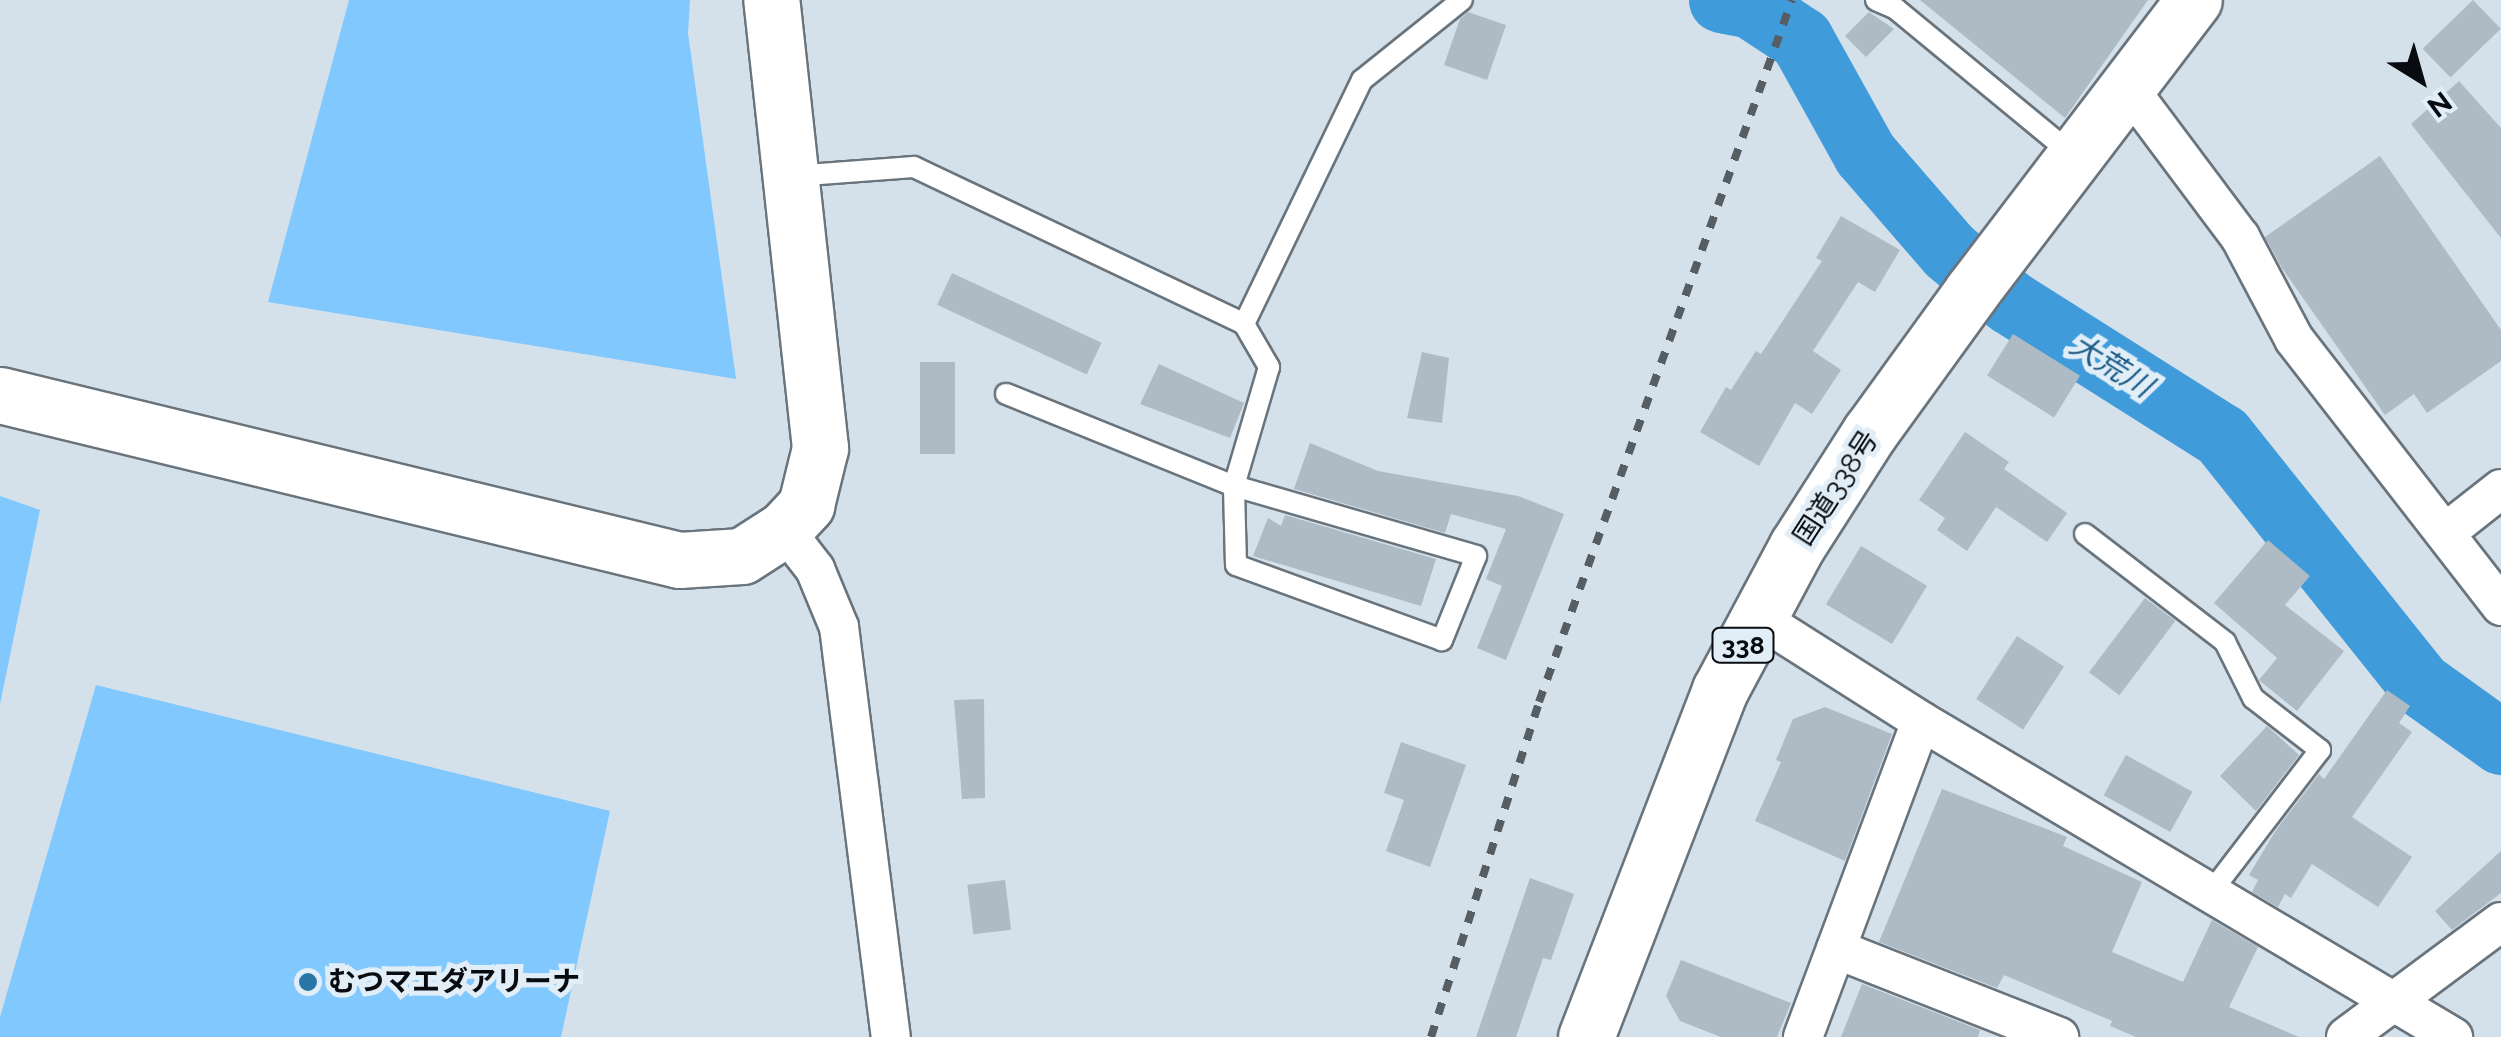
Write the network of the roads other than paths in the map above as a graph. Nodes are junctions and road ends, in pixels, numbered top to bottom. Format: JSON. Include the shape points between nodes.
{"nodes":[{"id":1,"x":771,"y":0,"type":"edge"},
{"id":2,"x":1461,"y":0,"type":"edge"},
{"id":3,"x":1876,"y":0,"type":"edge"},
{"id":4,"x":2194,"y":0,"type":"edge"},
{"id":5,"x":2128,"y":86,"type":"junction"},
{"id":6,"x":2074,"y":156,"type":"junction"},
{"id":7,"x":790,"y":176,"type":"junction"},
{"id":8,"x":1244,"y":324,"type":"junction"},
{"id":9,"x":1006,"y":394,"type":"dead end"},
{"id":10,"x":0,"y":395,"type":"edge"},
{"id":11,"x":1234,"y":486,"type":"junction"},
{"id":12,"x":2501,"y":490,"type":"edge"},
{"id":13,"x":784,"y":529,"type":"junction"},
{"id":14,"x":2446,"y":533,"type":"junction"},
{"id":15,"x":2085,"y":534,"type":"dead end"},
{"id":16,"x":2501,"y":606,"type":"edge"},
{"id":17,"x":1756,"y":617,"type":"junction"},
{"id":18,"x":1921,"y":721,"type":"junction"},
{"id":19,"x":2212,"y":891,"type":"junction"},
{"id":20,"x":2501,"y":922,"type":"edge"},
{"id":21,"x":1836,"y":949,"type":"junction"},
{"id":22,"x":2398,"y":1000,"type":"junction"},
{"id":23,"x":891,"y":1037,"type":"edge"},
{"id":24,"x":1586,"y":1037,"type":"edge"},
{"id":25,"x":1804,"y":1037,"type":"edge"},
{"id":26,"x":2059,"y":1037,"type":"edge"},
{"id":27,"x":2346,"y":1037,"type":"edge"},
{"id":28,"x":2453,"y":1037,"type":"edge"}],
"edges":[{"from":1,"to":7,"type":"main road"},
{"from":2,"to":8,"type":"lane","via":[[1362,80]]},
{"from":3,"to":6,"type":"lane","via":[[1896,9]]},
{"from":4,"to":5,"type":"main road","name":"国道338号","number":"338"},
{"from":5,"to":6,"type":"main road","name":"国道338号","number":"338"},
{"from":5,"to":14,"type":"street","via":[[2240,238],[2294,339]]},
{"from":6,"to":17,"type":"main road","name":"国道338号","number":"338","via":[[1870,432]]},
{"from":7,"to":8,"type":"lane","via":[[914,167]]},
{"from":7,"to":13,"type":"main road","via":[[820,448],[806,505]]},
{"from":8,"to":11,"type":"lane","via":[[1269,367]]},
{"from":9,"to":11,"type":"lane"},
{"from":10,"to":13,"type":"main road","via":[[679,560],[742,556]]},
{"from":11,"to":11,"type":"lane","via":[[1476,556],[1442,640],[1236,565]]},
{"from":12,"to":14,"type":"street"},
{"from":13,"to":23,"type":"street","via":[[816,569],[839,628]]},
{"from":14,"to":16,"type":"street"},
{"from":15,"to":19,"type":"lane","via":[[2225,642],[2253,698],[2320,750]]},
{"from":17,"to":18,"type":"street"},
{"from":17,"to":24,"type":"main road","name":"国道338号","number":"338","via":[[1720,690]]},
{"from":18,"to":19,"type":"street"},
{"from":18,"to":21,"type":"street"},
{"from":19,"to":22,"type":"street"},
{"from":20,"to":22,"type":"street"},
{"from":21,"to":25,"type":"street"},
{"from":21,"to":26,"type":"street"},
{"from":22,"to":27,"type":"street"},
{"from":22,"to":28,"type":"street"}]}
